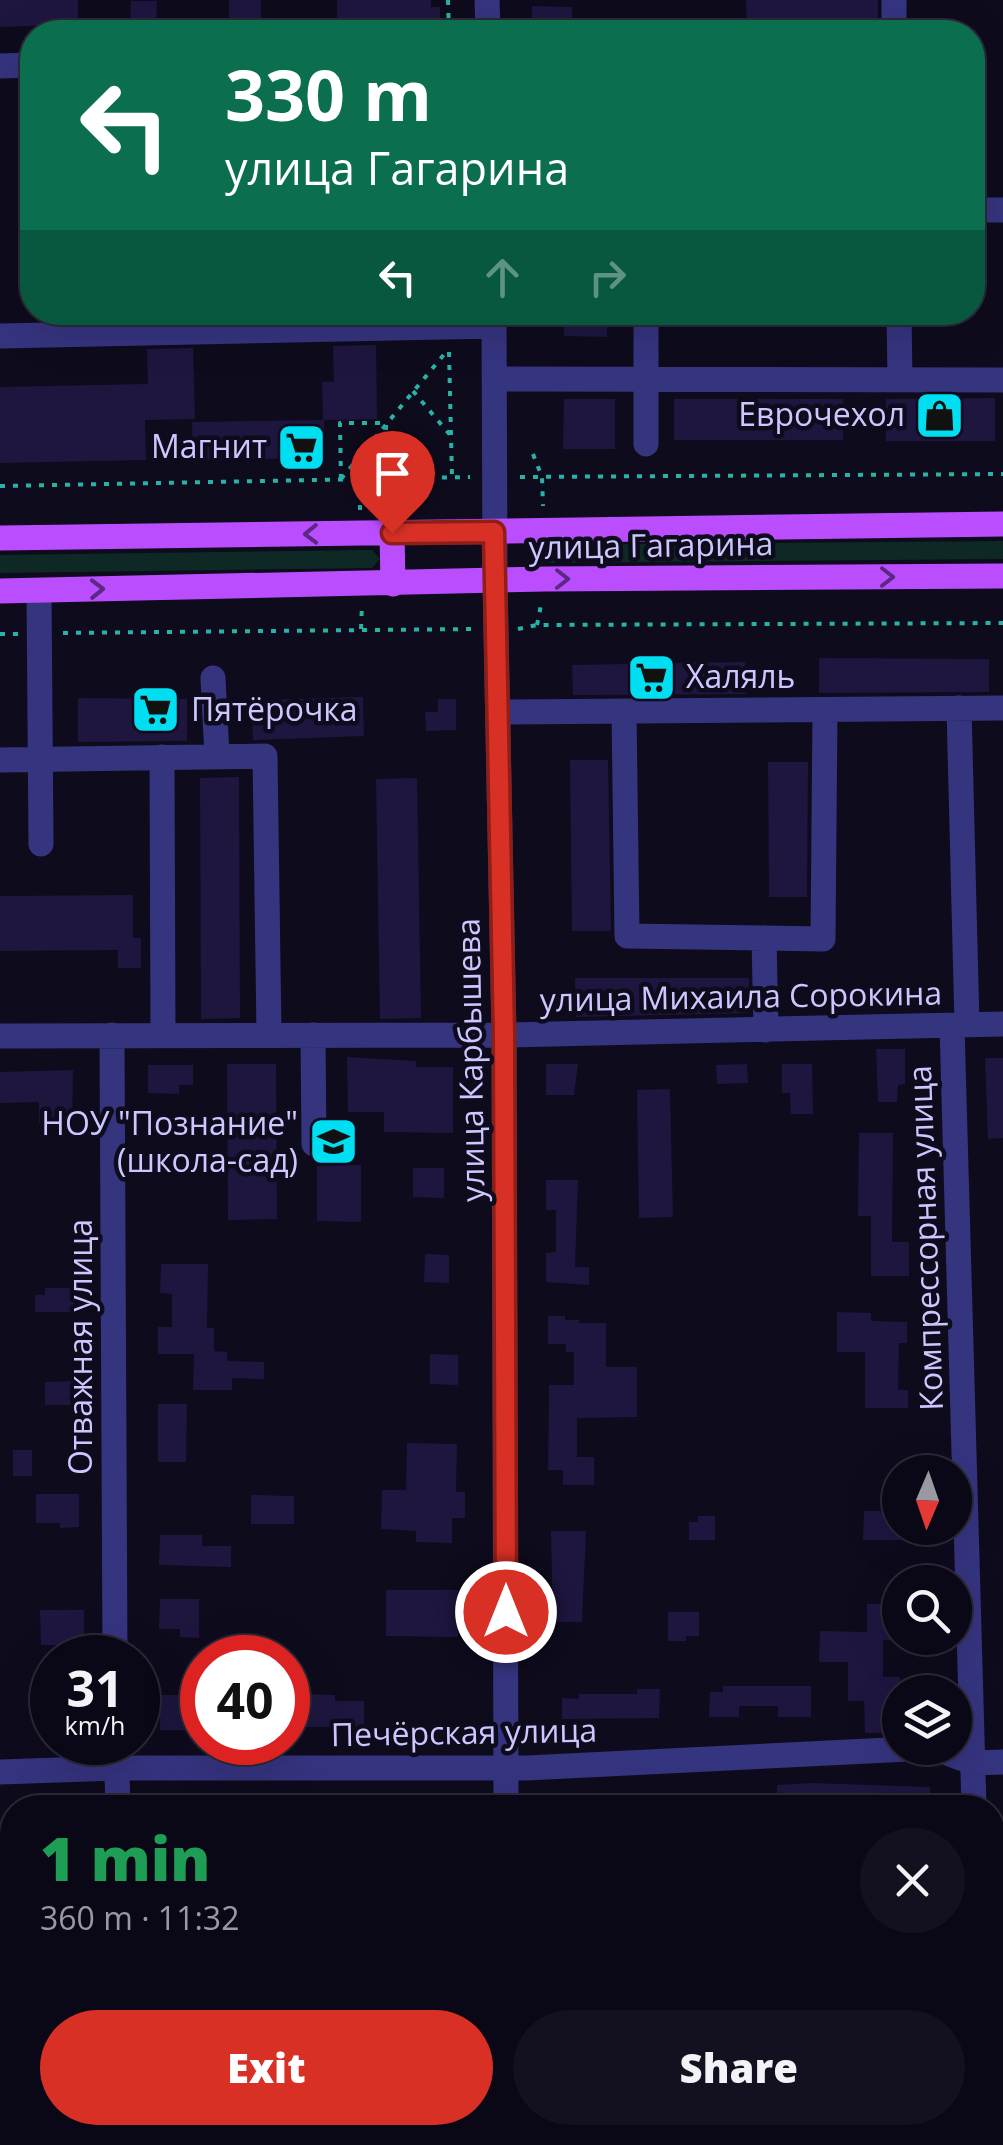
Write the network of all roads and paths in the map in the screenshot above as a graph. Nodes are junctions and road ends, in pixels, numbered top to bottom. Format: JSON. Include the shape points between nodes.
{"nodes":[{"id":1,"x":130,"y":325,"type":"edge"},
{"id":2,"x":494,"y":325,"type":"edge"},
{"id":3,"x":646,"y":325,"type":"edge"},
{"id":4,"x":899,"y":325,"type":"edge"},
{"id":5,"x":0,"y":336,"type":"edge"},
{"id":6,"x":495,"y":380,"type":"junction"},
{"id":7,"x":646,"y":380,"type":"junction"},
{"id":8,"x":900,"y":380,"type":"junction"},
{"id":9,"x":1003,"y":380,"type":"edge"},
{"id":10,"x":413,"y":390,"type":"junction"},
{"id":11,"x":386,"y":423,"type":"junction"},
{"id":12,"x":451,"y":436,"type":"junction"},
{"id":13,"x":646,"y":444,"type":"dead end"},
{"id":14,"x":1003,"y":474,"type":"edge"},
{"id":15,"x":452,"y":477,"type":"junction"},
{"id":16,"x":494,"y":477,"type":"junction"},
{"id":17,"x":386,"y":478,"type":"junction"},
{"id":18,"x":340,"y":479,"type":"junction"},
{"id":19,"x":0,"y":486,"type":"edge"},
{"id":20,"x":1003,"y":524,"type":"edge"},
{"id":21,"x":494,"y":532,"type":"junction"},
{"id":22,"x":392,"y":533,"type":"junction"},
{"id":23,"x":0,"y":538,"type":"edge"},
{"id":24,"x":1003,"y":576,"type":"edge"},
{"id":25,"x":495,"y":580,"type":"junction"},
{"id":26,"x":392,"y":584,"type":"junction"},
{"id":27,"x":39,"y":590,"type":"junction"},
{"id":28,"x":0,"y":591,"type":"edge"},
{"id":29,"x":213,"y":678,"type":"dead end"},
{"id":30,"x":959,"y":708,"type":"junction"},
{"id":31,"x":1003,"y":708,"type":"edge"},
{"id":32,"x":825,"y":710,"type":"junction"},
{"id":33,"x":624,"y":711,"type":"junction"},
{"id":34,"x":498,"y":712,"type":"junction"},
{"id":35,"x":216,"y":756,"type":"junction"},
{"id":36,"x":162,"y":757,"type":"junction"},
{"id":37,"x":40,"y":759,"type":"junction"},
{"id":38,"x":0,"y":760,"type":"edge"},
{"id":39,"x":41,"y":844,"type":"dead end"},
{"id":40,"x":764,"y":938,"type":"junction"},
{"id":41,"x":1003,"y":1024,"type":"edge"},
{"id":42,"x":959,"y":1025,"type":"junction"},
{"id":43,"x":766,"y":1030,"type":"junction"},
{"id":44,"x":163,"y":1034,"type":"junction"},
{"id":45,"x":268,"y":1034,"type":"junction"},
{"id":46,"x":314,"y":1034,"type":"junction"},
{"id":47,"x":504,"y":1034,"type":"junction"},
{"id":48,"x":112,"y":1035,"type":"junction"},
{"id":49,"x":0,"y":1036,"type":"edge"},
{"id":50,"x":314,"y":1144,"type":"dead end"},
{"id":51,"x":115,"y":1635,"type":"edge"},
{"id":52,"x":882,"y":1750,"type":"edge"},
{"id":53,"x":160,"y":1756,"type":"edge"},
{"id":54,"x":1003,"y":1762,"type":"edge"},
{"id":55,"x":974,"y":1763,"type":"junction"},
{"id":56,"x":48,"y":1765,"type":"edge"},
{"id":57,"x":116,"y":1765,"type":"edge"},
{"id":58,"x":506,"y":1766,"type":"junction"},
{"id":59,"x":0,"y":1772,"type":"edge"},
{"id":60,"x":118,"y":1795,"type":"edge"},
{"id":61,"x":506,"y":1795,"type":"edge"},
{"id":62,"x":974,"y":1795,"type":"edge"}],
"edges":[{"from":1,"to":5,"type":"street"},
{"from":2,"to":6,"type":"street","name":"улица Карбышева"},
{"from":3,"to":7,"type":"street"},
{"from":4,"to":8,"type":"street"},
{"from":6,"to":7,"type":"street"},
{"from":6,"to":16,"type":"street","name":"улица Карбышева"},
{"from":7,"to":8,"type":"street"},
{"from":7,"to":13,"type":"street"},
{"from":8,"to":9,"type":"street"},
{"from":10,"to":11,"type":"path"},
{"from":10,"to":12,"type":"path"},
{"from":10,"to":12,"type":"path","via":[[449,349]]},
{"from":11,"to":17,"type":"path"},
{"from":11,"to":18,"type":"path"},
{"from":11,"to":18,"type":"path","via":[[340,424]]},
{"from":12,"to":15,"type":"path"},
{"from":14,"to":16,"type":"path"},
{"from":15,"to":16,"type":"path"},
{"from":15,"to":17,"type":"path"},
{"from":16,"to":21,"type":"street","name":"улица Карбышева"},
{"from":17,"to":18,"type":"path"},
{"from":18,"to":19,"type":"path"},
{"from":20,"to":21,"type":"main road","name":"улица Гагарина"},
{"from":21,"to":22,"type":"main road","name":"улица Гагарина"},
{"from":21,"to":25,"type":"street","name":"улица Карбышева"},
{"from":22,"to":23,"type":"main road","name":"улица Гагарина","one_way":true},
{"from":22,"to":26,"type":"main road"},
{"from":25,"to":24,"type":"main road","name":"улица Гагарина","one_way":true},
{"from":25,"to":26,"type":"main road","name":"улица Гагарина"},
{"from":25,"to":34,"type":"street","name":"улица Карбышева"},
{"from":27,"to":26,"type":"main road","name":"улица Гагарина","one_way":true},
{"from":27,"to":28,"type":"main road","name":"улица Гагарина"},
{"from":27,"to":37,"type":"street"},
{"from":29,"to":35,"type":"street"},
{"from":30,"to":31,"type":"street"},
{"from":30,"to":32,"type":"street"},
{"from":30,"to":42,"type":"street","name":"Компрессорная улица"},
{"from":32,"to":33,"type":"street"},
{"from":32,"to":40,"type":"street","via":[[824,939]]},
{"from":33,"to":34,"type":"street"},
{"from":33,"to":40,"type":"street","via":[[627,936]]},
{"from":34,"to":47,"type":"street","name":"улица Карбышева"},
{"from":35,"to":36,"type":"street"},
{"from":35,"to":45,"type":"street","via":[[265,756]]},
{"from":36,"to":37,"type":"street"},
{"from":36,"to":44,"type":"street"},
{"from":37,"to":38,"type":"street"},
{"from":37,"to":39,"type":"street"},
{"from":40,"to":43,"type":"street"},
{"from":41,"to":42,"type":"street","name":"улица Михаила Сорокина"},
{"from":42,"to":43,"type":"street","name":"улица Михаила Сорокина"},
{"from":42,"to":55,"type":"street","name":"Компрессорная улица"},
{"from":43,"to":47,"type":"street","name":"улица Михаила Сорокина"},
{"from":44,"to":45,"type":"street","name":"улица Михаила Сорокина"},
{"from":44,"to":48,"type":"street","name":"улица Михаила Сорокина"},
{"from":45,"to":46,"type":"street","name":"улица Михаила Сорокина"},
{"from":46,"to":47,"type":"street","name":"улица Михаила Сорокина"},
{"from":46,"to":50,"type":"street"},
{"from":47,"to":58,"type":"street","name":"улица Карбышева"},
{"from":48,"to":49,"type":"street","name":"улица Михаила Сорокина"},
{"from":48,"to":51,"type":"street","name":"Отважная улица"},
{"from":52,"to":58,"type":"street","name":"Печёрская улица"},
{"from":53,"to":58,"type":"street","name":"Печёрская улица"},
{"from":54,"to":55,"type":"street","name":"Печёрская улица"},
{"from":55,"to":62,"type":"street","name":"Компрессорная улица"},
{"from":56,"to":59,"type":"street","name":"Печёрская улица"},
{"from":57,"to":60,"type":"street"},
{"from":58,"to":61,"type":"street","name":"улица Карбышева"}]}
